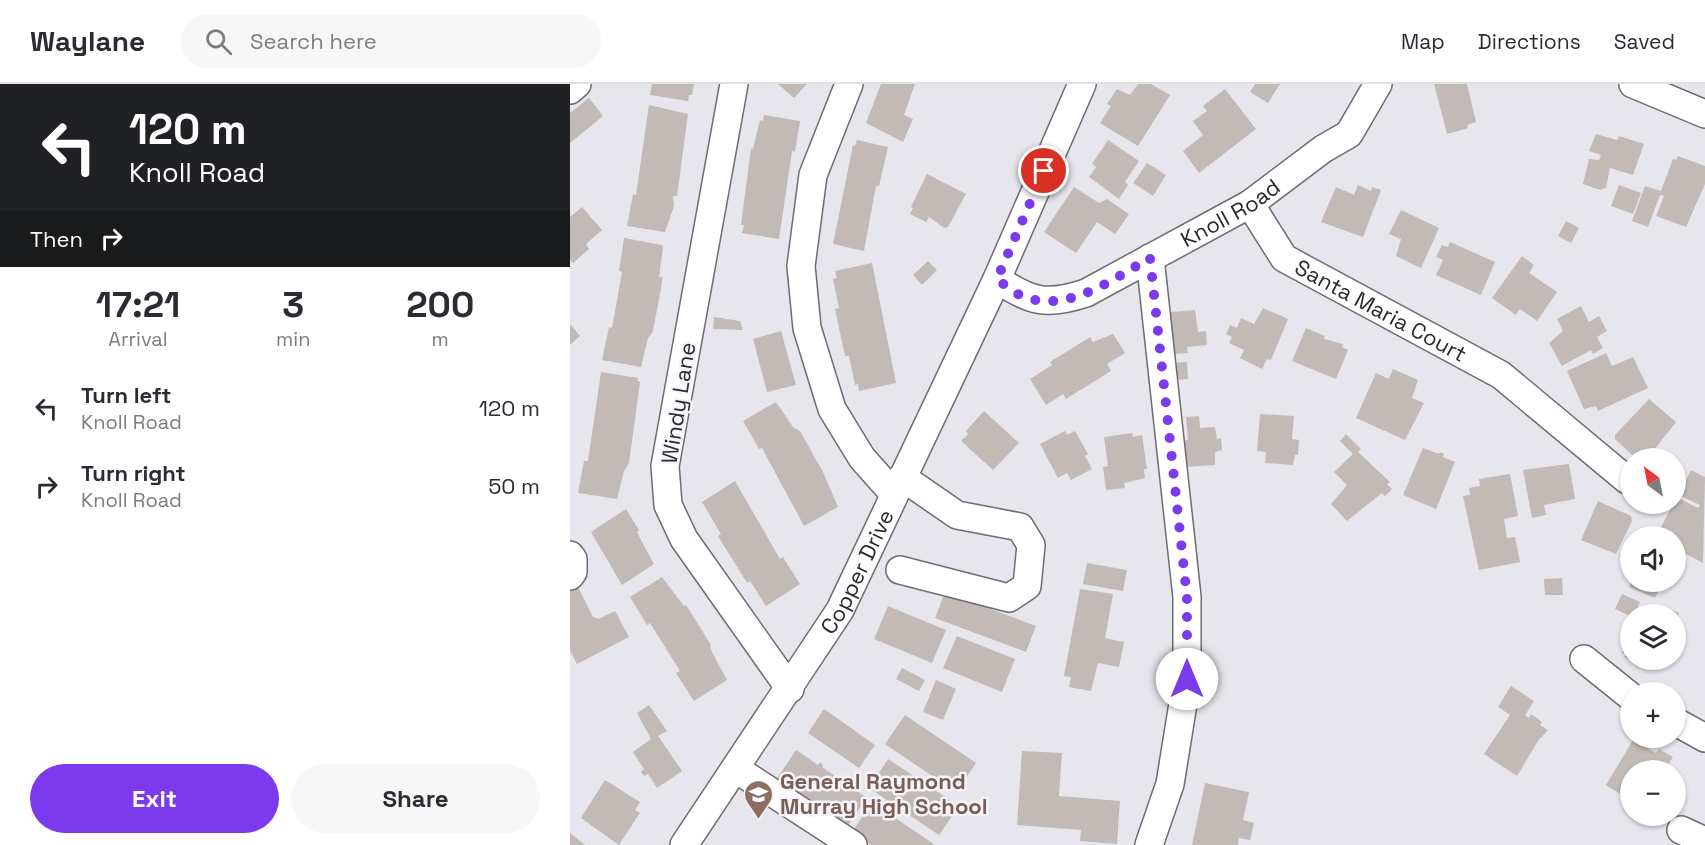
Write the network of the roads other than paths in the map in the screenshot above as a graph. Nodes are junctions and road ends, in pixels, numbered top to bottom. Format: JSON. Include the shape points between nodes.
{"nodes":[{"id":1,"x":577,"y":84,"type":"edge"},
{"id":2,"x":734,"y":84,"type":"edge"},
{"id":3,"x":849,"y":84,"type":"edge"},
{"id":4,"x":1082,"y":84,"type":"edge"},
{"id":5,"x":1378,"y":84,"type":"edge"},
{"id":6,"x":1633,"y":84,"type":"edge"},
{"id":7,"x":570,"y":90,"type":"edge"},
{"id":8,"x":1705,"y":114,"type":"edge"},
{"id":9,"x":1250,"y":204,"type":"junction"},
{"id":10,"x":1150,"y":258,"type":"junction"},
{"id":11,"x":997,"y":279,"type":"junction"},
{"id":12,"x":1620,"y":474,"type":"edge"},
{"id":13,"x":898,"y":486,"type":"junction"},
{"id":14,"x":570,"y":555,"type":"edge"},
{"id":15,"x":900,"y":570,"type":"dead end"},
{"id":16,"x":570,"y":576,"type":"edge"},
{"id":17,"x":1584,"y":659,"type":"dead end"},
{"id":18,"x":1620,"y":688,"type":"edge"},
{"id":19,"x":790,"y":689,"type":"junction"},
{"id":20,"x":1686,"y":727,"type":"edge"},
{"id":21,"x":1704,"y":737,"type":"edge"},
{"id":22,"x":736,"y":769,"type":"junction"},
{"id":23,"x":1681,"y":830,"type":"dead end"},
{"id":24,"x":1705,"y":841,"type":"edge"},
{"id":25,"x":684,"y":845,"type":"edge"},
{"id":26,"x":853,"y":845,"type":"edge"},
{"id":27,"x":1149,"y":845,"type":"edge"}],
"edges":[{"from":1,"to":7,"type":"street"},
{"from":2,"to":19,"type":"street","name":"Windy Lane","via":[[665,466],[668,505],[684,539]]},
{"from":3,"to":13,"type":"street","via":[[813,175],[801,266],[807,328],[832,409],[862,458]]},
{"from":4,"to":11,"type":"street"},
{"from":5,"to":9,"type":"street","name":"Knoll Road","via":[[1349,134]]},
{"from":6,"to":8,"type":"street"},
{"from":9,"to":10,"type":"street","name":"Knoll Road"},
{"from":9,"to":12,"type":"street","name":"Santa Maria Court","via":[[1284,258],[1501,375]]},
{"from":10,"to":11,"type":"street","name":"Knoll Road","via":[[1086,293],[1064,300],[1038,301],[1019,295]]},
{"from":10,"to":27,"type":"street","via":[[1187,597],[1187,679],[1170,784]]},
{"from":11,"to":13,"type":"street","name":"Copper Drive"},
{"from":13,"to":15,"type":"street","via":[[957,515],[1020,527],[1031,544],[1027,586],[1009,598]]},
{"from":13,"to":19,"type":"street","name":"Copper Drive","via":[[840,610]]},
{"from":14,"to":16,"type":"street"},
{"from":17,"to":18,"type":"street"},
{"from":19,"to":22,"type":"street","name":"Copper Drive"},
{"from":20,"to":21,"type":"street"},
{"from":22,"to":25,"type":"street","name":"Copper Drive"},
{"from":22,"to":26,"type":"street"},
{"from":23,"to":24,"type":"street"}]}
